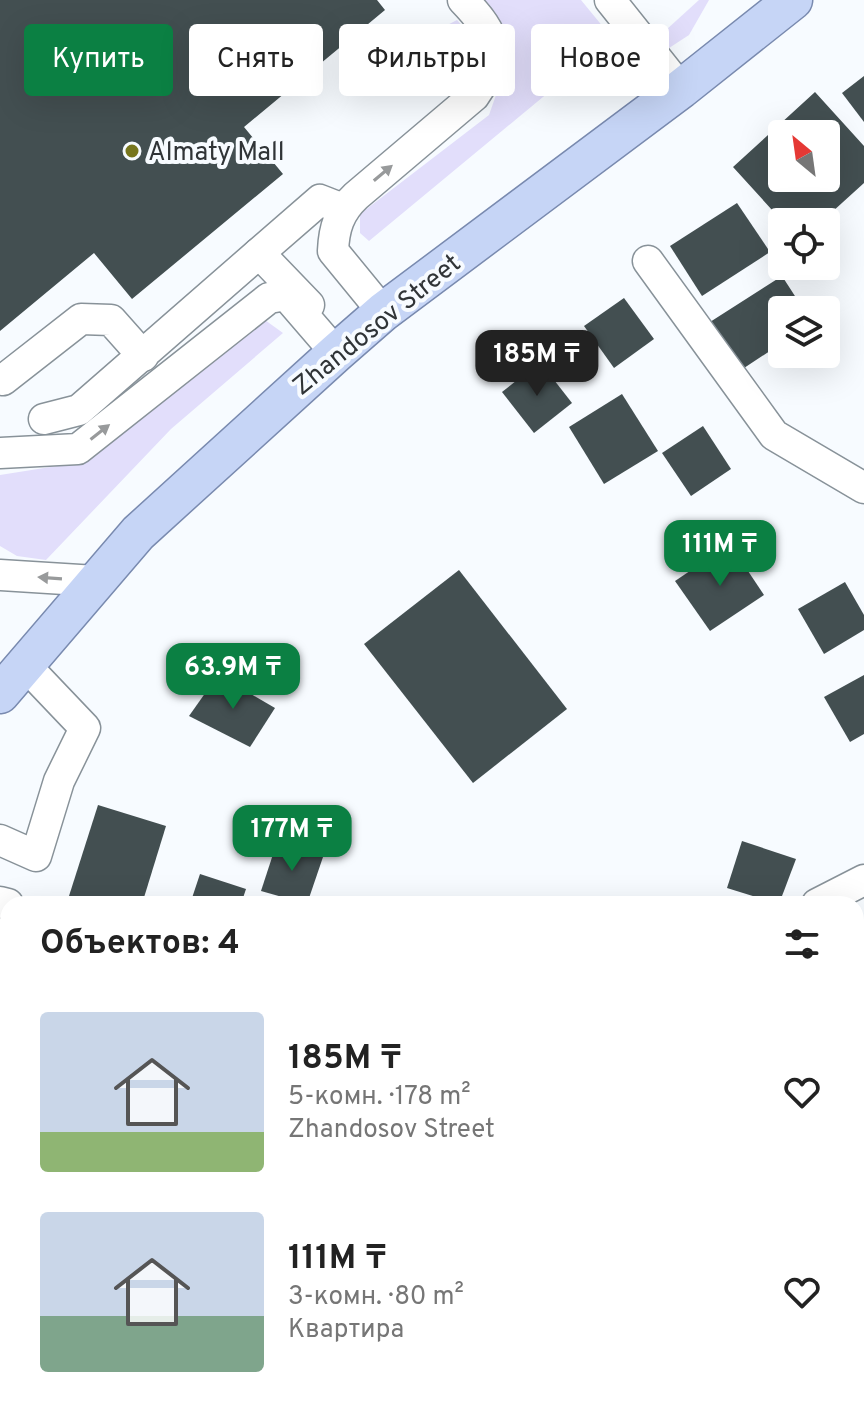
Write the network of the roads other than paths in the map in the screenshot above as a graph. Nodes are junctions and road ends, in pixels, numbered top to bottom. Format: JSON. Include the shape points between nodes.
{"nodes":[{"id":1,"x":463,"y":0,"type":"edge"},
{"id":2,"x":610,"y":0,"type":"edge"},
{"id":3,"x":793,"y":0,"type":"edge"},
{"id":4,"x":681,"y":89,"type":"junction"},
{"id":5,"x":335,"y":219,"type":"junction"},
{"id":6,"x":259,"y":253,"type":"junction"},
{"id":7,"x":648,"y":261,"type":"dead end"},
{"id":8,"x":384,"y":311,"type":"junction"},
{"id":9,"x":341,"y":348,"type":"junction"},
{"id":10,"x":143,"y":356,"type":"junction"},
{"id":11,"x":3,"y":380,"type":"dead end"},
{"id":12,"x":44,"y":419,"type":"dead end"},
{"id":13,"x":0,"y":453,"type":"edge"},
{"id":14,"x":864,"y":488,"type":"edge"},
{"id":15,"x":1,"y":576,"type":"edge"},
{"id":16,"x":96,"y":581,"type":"junction"},
{"id":17,"x":25,"y":665,"type":"junction"},
{"id":18,"x":0,"y":694,"type":"edge"},
{"id":19,"x":0,"y":840,"type":"edge"},
{"id":20,"x":864,"y":880,"type":"edge"},
{"id":21,"x":833,"y":896,"type":"edge"}],
"edges":[{"from":5,"to":1,"type":"street","one_way":true,"via":[[474,96],[488,76],[493,38]]},
{"from":2,"to":4,"type":"street"},
{"from":3,"to":4,"type":"main road","name":"Zhandosov Street"},
{"from":4,"to":8,"type":"main road","name":"Zhandosov Street"},
{"from":5,"to":6,"type":"street","via":[[320,200]]},
{"from":5,"to":8,"type":"street","via":[[333,251]]},
{"from":6,"to":9,"type":"street"},
{"from":6,"to":10,"type":"street"},
{"from":7,"to":14,"type":"street","via":[[774,435]]},
{"from":8,"to":9,"type":"main road","name":"Zhandosov Street"},
{"from":13,"to":9,"type":"street","one_way":true,"via":[[78,449],[269,298],[286,295]]},
{"from":9,"to":16,"type":"main road","name":"Zhandosov Street","via":[[138,533]]},
{"from":10,"to":11,"type":"street","via":[[111,320],[81,319]]},
{"from":10,"to":12,"type":"street","via":[[79,410]]},
{"from":16,"to":15,"type":"street","one_way":true},
{"from":16,"to":17,"type":"main road","name":"Zhandosov Street"},
{"from":17,"to":18,"type":"main road","name":"Zhandosov Street"},
{"from":17,"to":19,"type":"street","via":[[85,728],[59,781],[36,856]]},
{"from":20,"to":21,"type":"street"}]}
